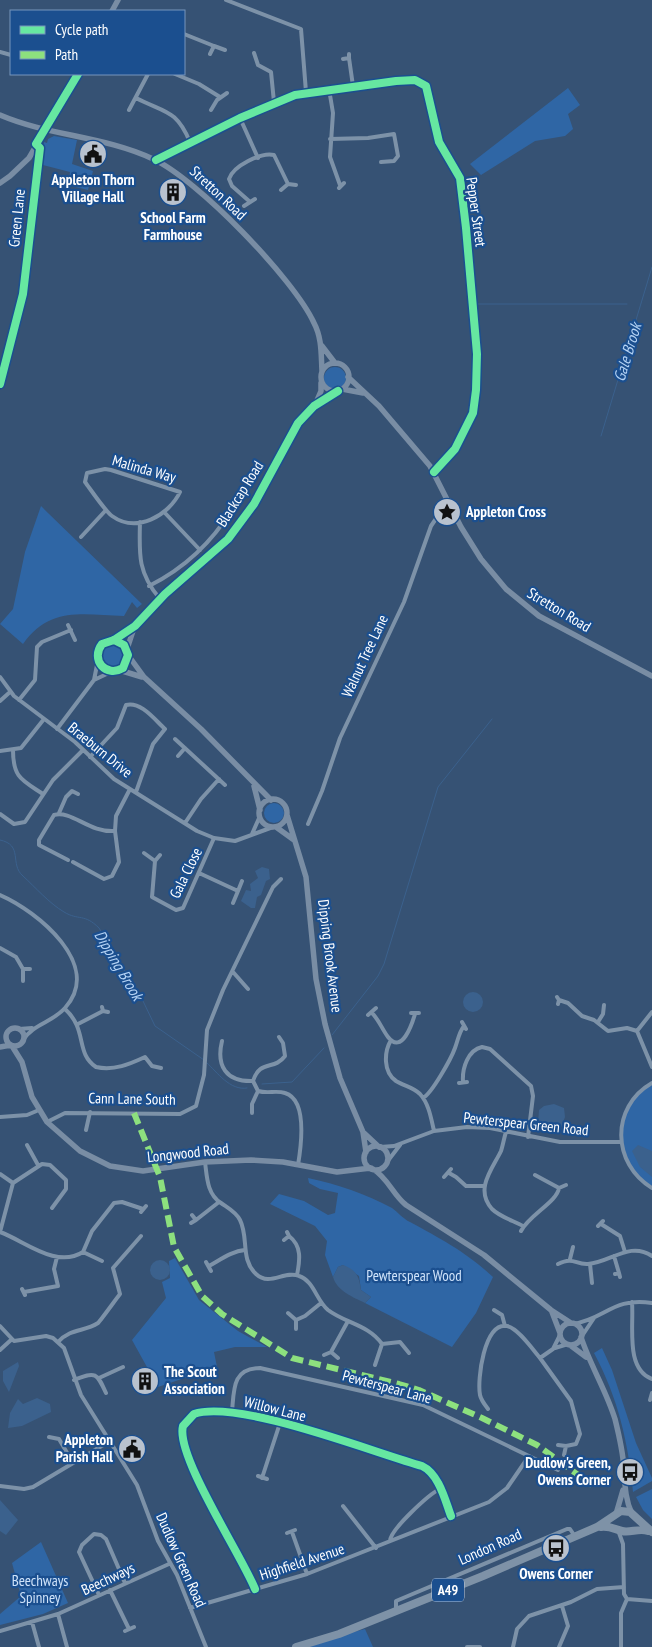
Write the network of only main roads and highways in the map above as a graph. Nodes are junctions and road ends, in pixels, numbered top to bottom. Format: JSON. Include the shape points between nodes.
{"nodes":[{"id":1,"x":632,"y":1514,"type":"junction"},
{"id":2,"x":616,"y":1515,"type":"junction"},
{"id":3,"x":597,"y":1527,"type":"junction"},
{"id":4,"x":617,"y":1529,"type":"junction"},
{"id":5,"x":629,"y":1530,"type":"junction"},
{"id":6,"x":652,"y":1532,"type":"edge"},
{"id":7,"x":296,"y":1647,"type":"edge"}],
"edges":[{"from":1,"to":2,"type":"highway","via":[[624,1510]]},
{"from":1,"to":5,"type":"highway","via":[[634,1524]]},
{"from":1,"to":6,"type":"highway","number":"A49"},
{"from":2,"to":3,"type":"highway","name":"London Road","number":"A49"},
{"from":2,"to":4,"type":"highway","via":[[614,1523]]},
{"from":3,"to":4,"type":"highway","name":"London Road","number":"A49"},
{"from":3,"to":7,"type":"highway","name":"London Road","number":"A49","via":[[339,1634]]},
{"from":4,"to":5,"type":"highway","number":"A49"},
{"from":5,"to":6,"type":"highway","number":"A49"}]}
